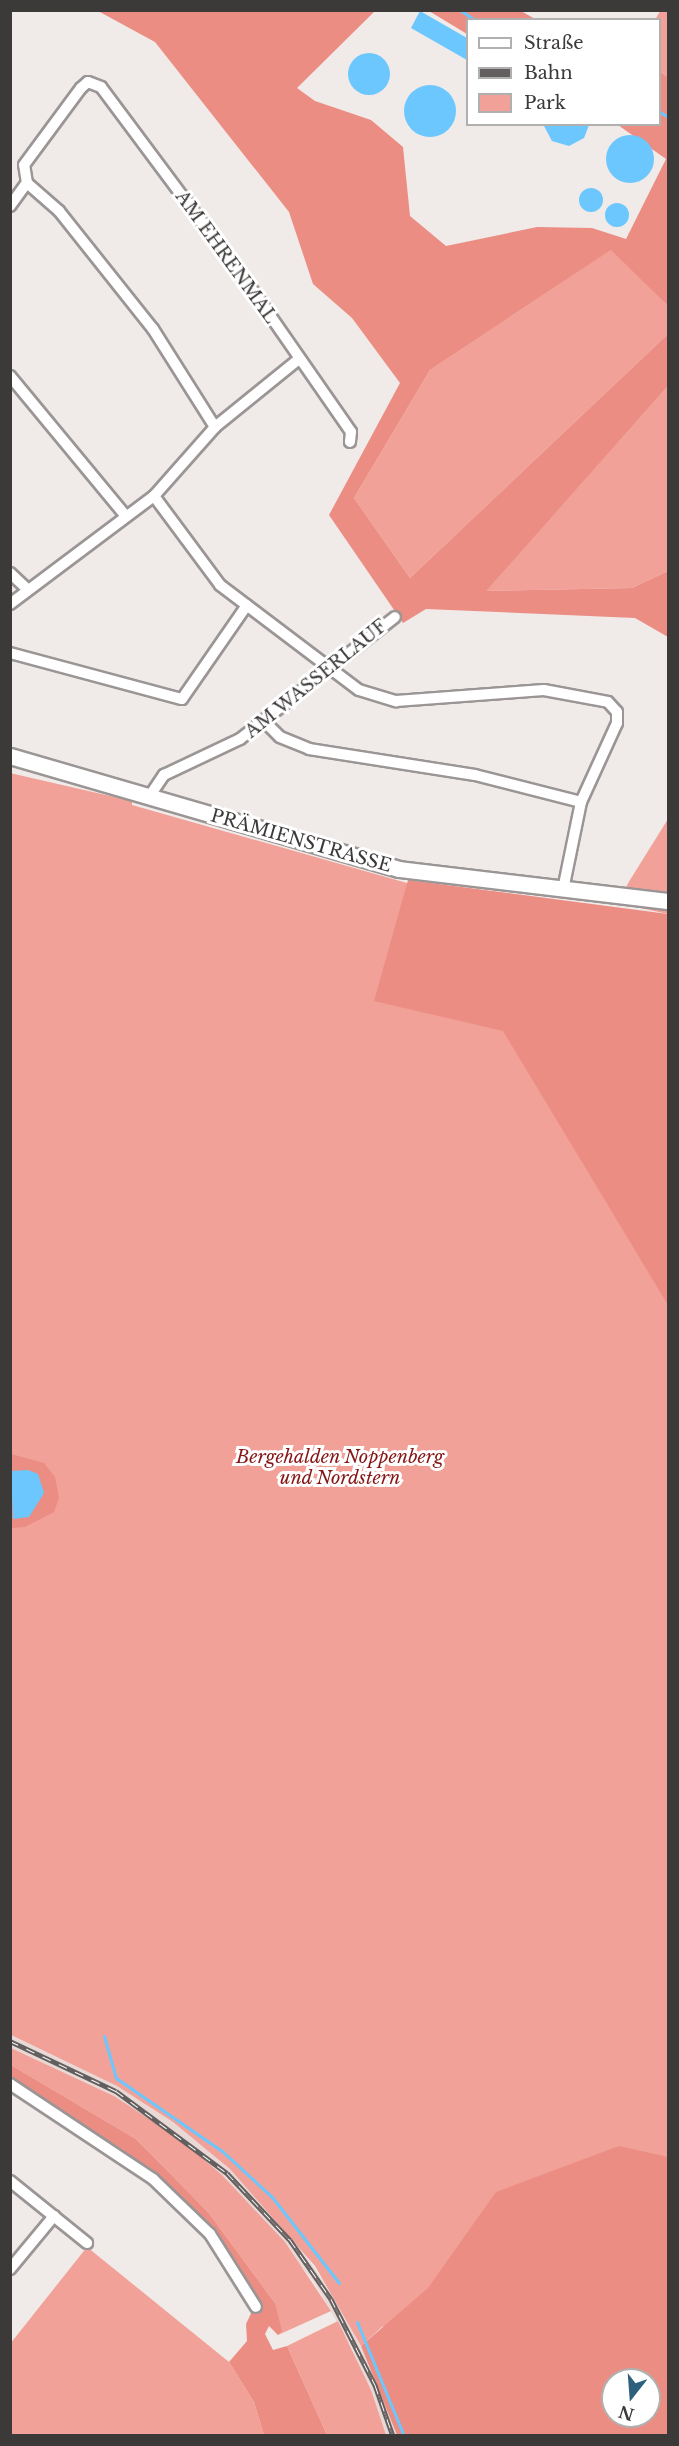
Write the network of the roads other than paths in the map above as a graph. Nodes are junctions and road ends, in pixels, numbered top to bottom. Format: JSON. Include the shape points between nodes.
{"nodes":[{"id":1,"x":27,"y":183,"type":"junction"},
{"id":2,"x":10,"y":207,"type":"edge"},
{"id":3,"x":299,"y":358,"type":"junction"},
{"id":4,"x":10,"y":376,"type":"edge"},
{"id":5,"x":215,"y":427,"type":"junction"},
{"id":6,"x":350,"y":442,"type":"dead end"},
{"id":7,"x":154,"y":496,"type":"junction"},
{"id":8,"x":126,"y":516,"type":"junction"},
{"id":9,"x":10,"y":573,"type":"edge"},
{"id":10,"x":27,"y":589,"type":"junction"},
{"id":11,"x":10,"y":604,"type":"edge"},
{"id":12,"x":247,"y":605,"type":"junction"},
{"id":13,"x":395,"y":617,"type":"dead end"},
{"id":14,"x":10,"y":653,"type":"edge"},
{"id":15,"x":327,"y":668,"type":"junction"},
{"id":16,"x":265,"y":722,"type":"junction"},
{"id":17,"x":10,"y":756,"type":"edge"},
{"id":18,"x":149,"y":797,"type":"junction"},
{"id":19,"x":582,"y":802,"type":"junction"},
{"id":20,"x":563,"y":890,"type":"junction"},
{"id":21,"x":669,"y":901,"type":"edge"},
{"id":22,"x":10,"y":2084,"type":"edge"},
{"id":23,"x":10,"y":2181,"type":"edge"},
{"id":24,"x":54,"y":2216,"type":"junction"},
{"id":25,"x":87,"y":2243,"type":"dead end"},
{"id":26,"x":10,"y":2269,"type":"edge"},
{"id":27,"x":255,"y":2307,"type":"dead end"}],
"edges":[{"from":1,"to":2,"type":"street"},
{"from":1,"to":3,"type":"street","name":"AM EHRENMAL","via":[[24,165],[88,82],[101,87]]},
{"from":1,"to":5,"type":"street","via":[[59,211],[153,329]]},
{"from":3,"to":5,"type":"street"},
{"from":3,"to":6,"type":"street","name":"AM EHRENMAL","via":[[351,432]]},
{"from":4,"to":8,"type":"street"},
{"from":5,"to":7,"type":"street"},
{"from":7,"to":8,"type":"street"},
{"from":7,"to":12,"type":"street","via":[[199,563]]},
{"from":8,"to":10,"type":"street"},
{"from":9,"to":10,"type":"street"},
{"from":10,"to":11,"type":"street"},
{"from":12,"to":14,"type":"street","via":[[182,699]]},
{"from":12,"to":15,"type":"street"},
{"from":13,"to":15,"type":"street","name":"AM WASSERLAUF"},
{"from":15,"to":16,"type":"street","name":"AM WASSERLAUF"},
{"from":15,"to":19,"type":"street","via":[[359,690],[396,701],[544,690],[608,702],[617,712],[617,723]]},
{"from":16,"to":18,"type":"street","name":"AM WASSERLAUF","via":[[164,775]]},
{"from":16,"to":19,"type":"street","via":[[280,737],[309,749],[475,775]]},
{"from":17,"to":18,"type":"main road","name":"PRÄMIENSTRASSE"},
{"from":18,"to":20,"type":"main road","name":"PRÄMIENSTRASSE","via":[[399,869]]},
{"from":19,"to":20,"type":"street"},
{"from":20,"to":21,"type":"main road","name":"PRÄMIENSTRASSE"},
{"from":22,"to":27,"type":"street","via":[[153,2179],[210,2234]]},
{"from":23,"to":24,"type":"street"},
{"from":24,"to":25,"type":"street"},
{"from":24,"to":26,"type":"street"}]}
